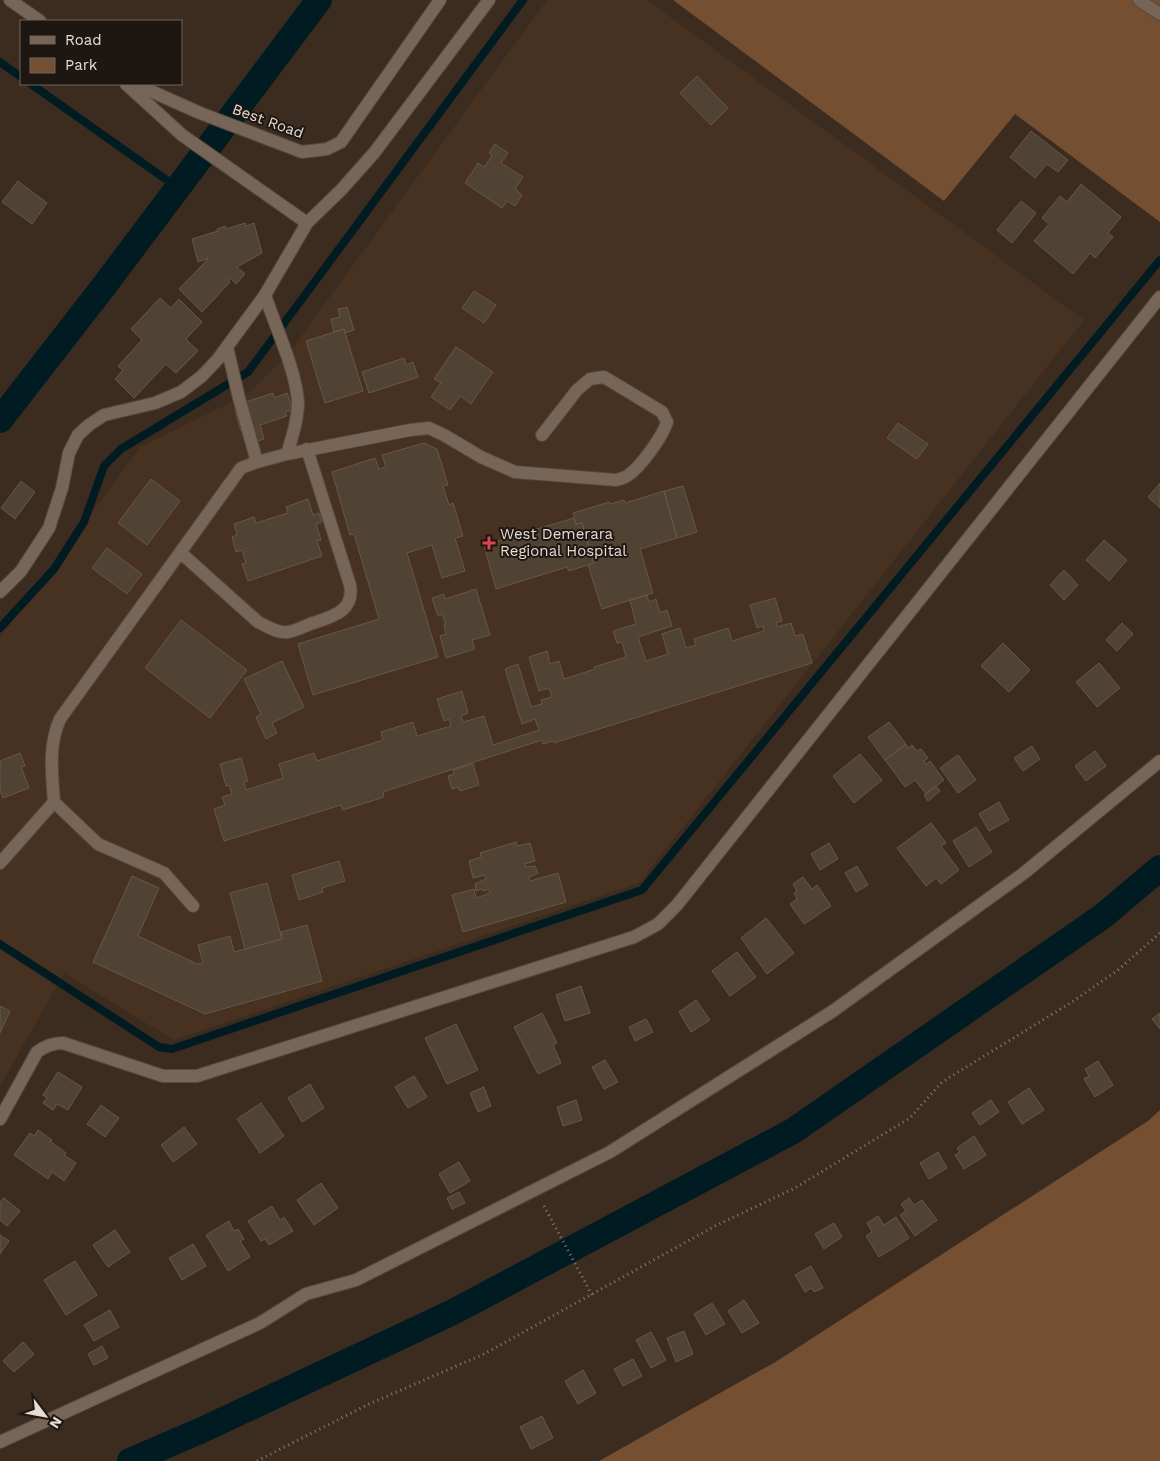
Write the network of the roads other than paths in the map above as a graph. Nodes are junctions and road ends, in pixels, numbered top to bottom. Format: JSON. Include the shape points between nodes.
{"nodes":[{"id":1,"x":10,"y":0,"type":"edge"},
{"id":2,"x":440,"y":0,"type":"edge"},
{"id":3,"x":489,"y":0,"type":"edge"},
{"id":4,"x":1139,"y":0,"type":"edge"},
{"id":5,"x":1160,"y":14,"type":"edge"},
{"id":6,"x":39,"y":20,"type":"edge"},
{"id":7,"x":127,"y":85,"type":"edge"},
{"id":8,"x":138,"y":85,"type":"edge"},
{"id":9,"x":307,"y":223,"type":"junction"},
{"id":10,"x":265,"y":295,"type":"junction"},
{"id":11,"x":1160,"y":297,"type":"edge"},
{"id":12,"x":227,"y":347,"type":"junction"},
{"id":13,"x":542,"y":435,"type":"dead end"},
{"id":14,"x":306,"y":450,"type":"junction"},
{"id":15,"x":287,"y":454,"type":"junction"},
{"id":16,"x":257,"y":462,"type":"junction"},
{"id":17,"x":181,"y":553,"type":"junction"},
{"id":18,"x":0,"y":592,"type":"edge"},
{"id":19,"x":1160,"y":760,"type":"edge"},
{"id":20,"x":54,"y":802,"type":"junction"},
{"id":21,"x":0,"y":863,"type":"edge"},
{"id":22,"x":193,"y":906,"type":"dead end"},
{"id":23,"x":0,"y":1119,"type":"edge"},
{"id":24,"x":0,"y":1442,"type":"edge"}],
"edges":[{"from":1,"to":6,"type":"street"},
{"from":2,"to":8,"type":"street","name":"Best Road","via":[[341,142],[327,149],[302,152],[200,113]]},
{"from":3,"to":9,"type":"street","via":[[374,153]]},
{"from":4,"to":5,"type":"street"},
{"from":7,"to":9,"type":"street","via":[[182,135]]},
{"from":9,"to":10,"type":"street"},
{"from":10,"to":12,"type":"street"},
{"from":10,"to":15,"type":"street","via":[[290,366],[298,401],[296,423]]},
{"from":11,"to":23,"type":"street","via":[[677,905],[658,924],[634,937],[197,1076],[164,1076],[63,1043],[54,1043],[36,1052]]},
{"from":12,"to":16,"type":"street"},
{"from":12,"to":18,"type":"street","via":[[202,376],[181,392],[155,404],[104,416],[78,435],[69,453],[49,528],[21,571]]},
{"from":13,"to":14,"type":"street","via":[[577,390],[590,379],[604,377],[662,412],[667,422],[664,432],[635,470],[626,478],[616,480],[515,472],[429,428]]},
{"from":14,"to":15,"type":"street"},
{"from":14,"to":17,"type":"street","via":[[352,593],[344,609],[288,633],[273,629],[258,622]]},
{"from":15,"to":16,"type":"street"},
{"from":16,"to":17,"type":"street","via":[[241,468]]},
{"from":17,"to":20,"type":"street","via":[[60,719],[51,749]]},
{"from":19,"to":24,"type":"street","via":[[1024,873],[833,1011],[610,1152],[356,1280],[306,1294],[260,1324]]},
{"from":20,"to":21,"type":"street"},
{"from":20,"to":22,"type":"street","via":[[98,844],[164,873]]}]}
